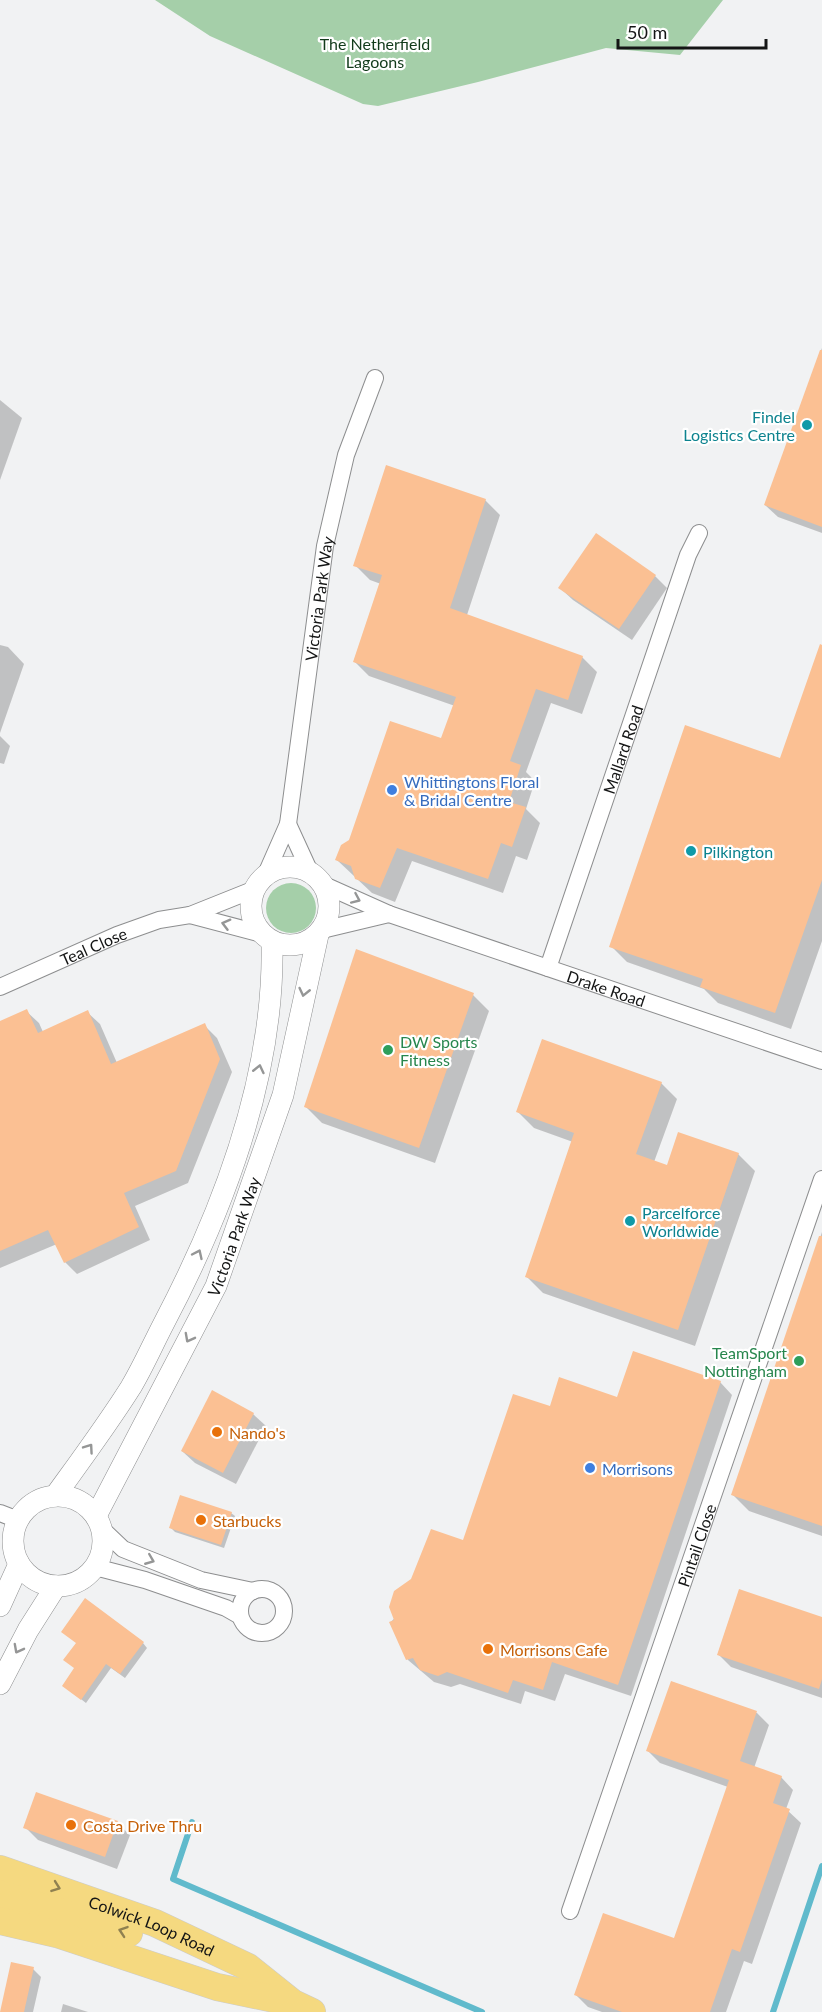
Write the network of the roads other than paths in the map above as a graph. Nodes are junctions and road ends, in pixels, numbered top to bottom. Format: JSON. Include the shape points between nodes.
{"nodes":[{"id":1,"x":375,"y":378,"type":"dead end"},
{"id":2,"x":699,"y":533,"type":"dead end"},
{"id":3,"x":288,"y":824,"type":"junction"},
{"id":4,"x":316,"y":878,"type":"junction"},
{"id":5,"x":261,"y":881,"type":"junction"},
{"id":6,"x":389,"y":914,"type":"junction"},
{"id":7,"x":190,"y":915,"type":"junction"},
{"id":8,"x":320,"y":933,"type":"junction"},
{"id":9,"x":267,"y":938,"type":"junction"},
{"id":10,"x":548,"y":968,"type":"junction"},
{"id":11,"x":0,"y":987,"type":"edge"},
{"id":12,"x":822,"y":1061,"type":"edge"},
{"id":13,"x":822,"y":1179,"type":"edge"},
{"id":14,"x":55,"y":1496,"type":"junction"},
{"id":15,"x":9,"y":1516,"type":"edge"},
{"id":16,"x":99,"y":1523,"type":"junction"},
{"id":17,"x":19,"y":1564,"type":"junction"},
{"id":18,"x":95,"y":1567,"type":"junction"},
{"id":19,"x":56,"y":1586,"type":"junction"},
{"id":20,"x":253,"y":1591,"type":"junction"},
{"id":21,"x":0,"y":1606,"type":"edge"},
{"id":22,"x":240,"y":1616,"type":"junction"},
{"id":23,"x":0,"y":1684,"type":"edge"},
{"id":24,"x":0,"y":1869,"type":"edge"},
{"id":25,"x":0,"y":1894,"type":"edge"},
{"id":26,"x":570,"y":1911,"type":"dead end"},
{"id":27,"x":0,"y":1921,"type":"edge"},
{"id":28,"x":302,"y":2007,"type":"edge"}],
"edges":[{"from":1,"to":3,"type":"street","name":"Victoria Park Way","via":[[346,455],[325,546]]},
{"from":2,"to":10,"type":"street","name":"Mallard Road","via":[[688,555]]},
{"from":3,"to":4,"type":"street"},
{"from":3,"to":5,"type":"street","name":"Victoria Park Way"},
{"from":4,"to":5,"type":"street","via":[[295,867],[281,867]]},
{"from":4,"to":6,"type":"street","name":"Drake Road","one_way":true},
{"from":4,"to":8,"type":"street","via":[[329,904]]},
{"from":5,"to":7,"type":"street","name":"Teal Close"},
{"from":5,"to":9,"type":"street","via":[[250,909],[254,923]]},
{"from":6,"to":8,"type":"street"},
{"from":6,"to":10,"type":"street","name":"Drake Road"},
{"from":9,"to":7,"type":"street","name":"Teal Close","one_way":true},
{"from":7,"to":11,"type":"street","name":"Teal Close","via":[[159,920],[117,935]]},
{"from":8,"to":9,"type":"street","via":[[303,944],[287,946]]},
{"from":8,"to":16,"type":"street","name":"Victoria Park Way","one_way":true,"via":[[277,1115],[216,1286]]},
{"from":14,"to":9,"type":"street","name":"Victoria Park Way","one_way":true,"via":[[131,1386],[206,1236],[243,1135],[267,1034],[272,999]]},
{"from":10,"to":12,"type":"street","name":"Drake Road"},
{"from":13,"to":26,"type":"street","name":"Pintail Close"},
{"from":14,"to":15,"type":"street"},
{"from":14,"to":16,"type":"street","via":[[78,1501]]},
{"from":15,"to":17,"type":"street"},
{"from":16,"to":18,"type":"street","name":"Victoria Park Way","via":[[103,1549]]},
{"from":16,"to":20,"type":"street","one_way":true,"via":[[123,1549],[201,1580]]},
{"from":17,"to":19,"type":"street","via":[[35,1579]]},
{"from":17,"to":21,"type":"street"},
{"from":18,"to":19,"type":"street","via":[[72,1584]]},
{"from":18,"to":22,"type":"street","via":[[145,1580]]},
{"from":19,"to":23,"type":"street","one_way":true},
{"from":20,"to":22,"type":"street","via":[[242,1601]]},
{"from":20,"to":22,"type":"street","via":[[261,1589],[276,1594],[283,1607],[283,1618],[273,1629],[260,1632],[250,1629]]},
{"from":24,"to":28,"type":"main road","name":"Colwick Loop Road","one_way":true,"via":[[155,1923],[249,1967]]},
{"from":28,"to":25,"type":"main road","one_way":true,"via":[[156,1942]]},
{"from":27,"to":28,"type":"main road","name":"Colwick Loop Road","via":[[57,1934],[217,1987]]}]}
